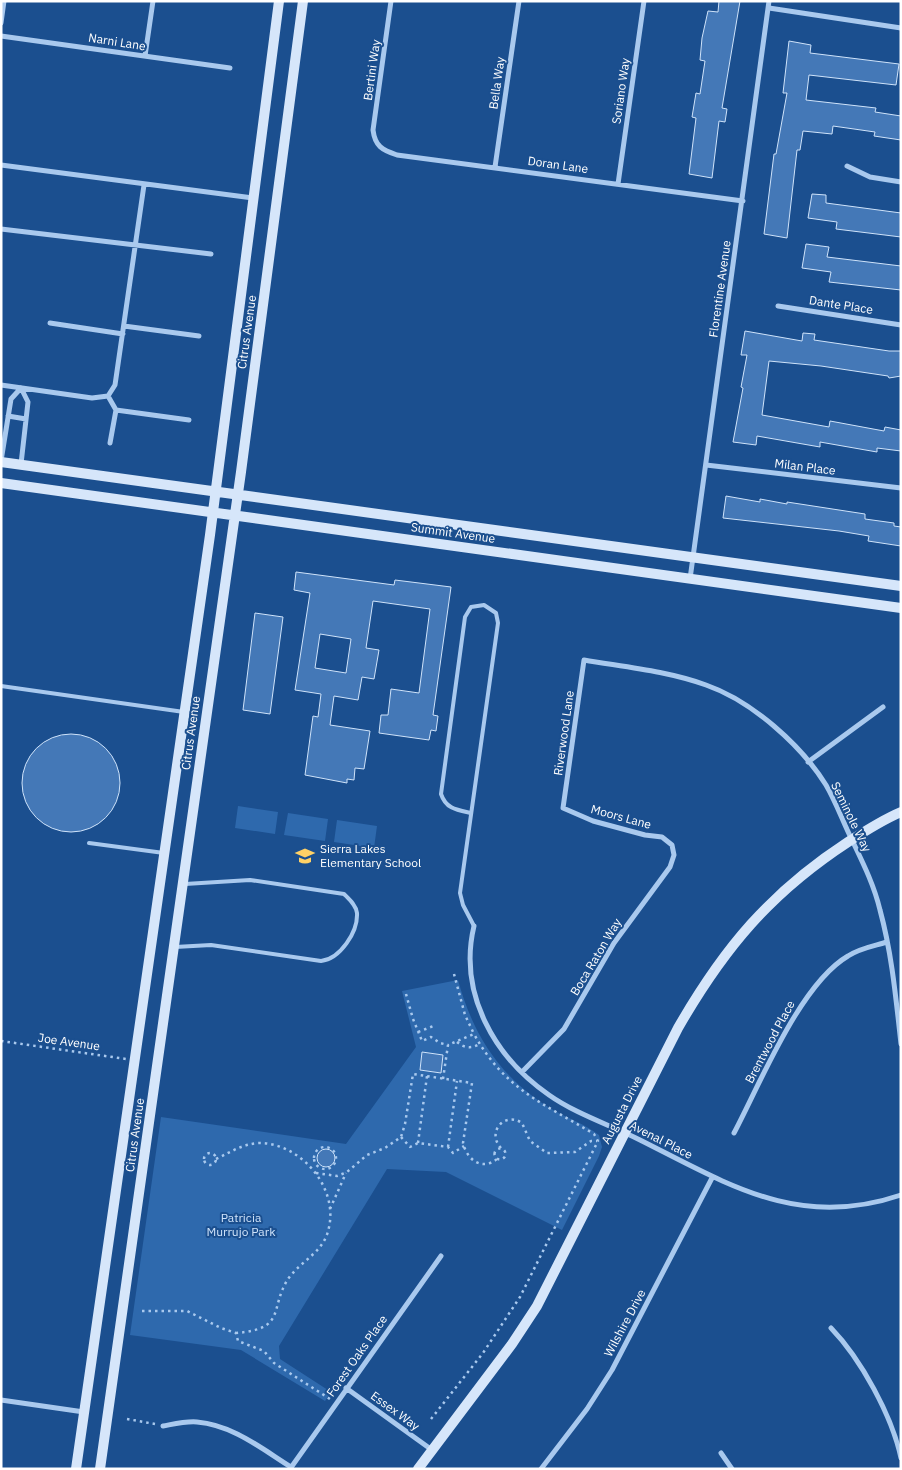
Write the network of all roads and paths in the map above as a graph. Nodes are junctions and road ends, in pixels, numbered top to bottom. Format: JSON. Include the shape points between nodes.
{"nodes":[{"id":1,"x":4,"y":1,"type":"edge"},
{"id":2,"x":153,"y":1,"type":"edge"},
{"id":3,"x":279,"y":1,"type":"edge"},
{"id":4,"x":303,"y":1,"type":"edge"},
{"id":5,"x":391,"y":1,"type":"edge"},
{"id":6,"x":519,"y":1,"type":"edge"},
{"id":7,"x":644,"y":1,"type":"edge"},
{"id":8,"x":770,"y":1,"type":"edge"},
{"id":9,"x":769,"y":8,"type":"junction"},
{"id":10,"x":1,"y":23,"type":"edge"},
{"id":11,"x":901,"y":28,"type":"edge"},
{"id":12,"x":1,"y":36,"type":"edge"},
{"id":13,"x":145,"y":56,"type":"junction"},
{"id":14,"x":230,"y":68,"type":"dead end"},
{"id":15,"x":375,"y":141,"type":"joint"},
{"id":16,"x":1,"y":165,"type":"edge"},
{"id":17,"x":847,"y":166,"type":"dead end"},
{"id":18,"x":494,"y":167,"type":"junction"},
{"id":19,"x":901,"y":182,"type":"edge"},
{"id":20,"x":618,"y":184,"type":"junction"},
{"id":21,"x":144,"y":185,"type":"junction"},
{"id":22,"x":253,"y":198,"type":"junction"},
{"id":23,"x":743,"y":201,"type":"junction"},
{"id":24,"x":1,"y":229,"type":"edge"},
{"id":25,"x":136,"y":246,"type":"junction"},
{"id":26,"x":211,"y":254,"type":"dead end"},
{"id":27,"x":778,"y":306,"type":"dead end"},
{"id":28,"x":50,"y":323,"type":"dead end"},
{"id":29,"x":901,"y":325,"type":"edge"},
{"id":30,"x":124,"y":326,"type":"junction"},
{"id":31,"x":123,"y":334,"type":"junction"},
{"id":32,"x":199,"y":336,"type":"dead end"},
{"id":33,"x":1,"y":385,"type":"edge"},
{"id":34,"x":21,"y":388,"type":"junction"},
{"id":35,"x":108,"y":396,"type":"junction"},
{"id":36,"x":116,"y":410,"type":"junction"},
{"id":37,"x":8,"y":416,"type":"junction"},
{"id":38,"x":26,"y":419,"type":"junction"},
{"id":39,"x":189,"y":420,"type":"dead end"},
{"id":40,"x":110,"y":443,"type":"dead end"},
{"id":41,"x":1,"y":461,"type":"edge"},
{"id":42,"x":20,"y":464,"type":"junction"},
{"id":43,"x":706,"y":465,"type":"junction"},
{"id":44,"x":1,"y":482,"type":"edge"},
{"id":45,"x":901,"y":488,"type":"edge"},
{"id":46,"x":214,"y":492,"type":"junction"},
{"id":47,"x":237,"y":495,"type":"junction"},
{"id":48,"x":212,"y":512,"type":"junction"},
{"id":49,"x":234,"y":515,"type":"junction"},
{"id":50,"x":693,"y":557,"type":"junction"},
{"id":51,"x":690,"y":579,"type":"junction"},
{"id":52,"x":901,"y":586,"type":"edge"},
{"id":53,"x":901,"y":608,"type":"edge"},
{"id":54,"x":584,"y":660,"type":"joint"},
{"id":55,"x":1,"y":686,"type":"edge"},
{"id":56,"x":883,"y":707,"type":"dead end"},
{"id":57,"x":184,"y":712,"type":"junction"},
{"id":58,"x":808,"y":762,"type":"junction"},
{"id":59,"x":563,"y":808,"type":"joint"},
{"id":60,"x":471,"y":812,"type":"junction"},
{"id":61,"x":901,"y":812,"type":"edge"},
{"id":62,"x":852,"y":840,"type":"junction"},
{"id":63,"x":89,"y":843,"type":"dead end"},
{"id":64,"x":672,"y":845,"type":"joint"},
{"id":65,"x":164,"y":853,"type":"junction"},
{"id":66,"x":182,"y":884,"type":"junction"},
{"id":67,"x":474,"y":926,"type":"joint"},
{"id":68,"x":887,"y":942,"type":"junction"},
{"id":69,"x":173,"y":948,"type":"junction"},
{"id":70,"x":454,"y":974,"type":"dead end"},
{"id":71,"x":406,"y":994,"type":"dead end"},
{"id":72,"x":436,"y":1025,"type":"dead end"},
{"id":73,"x":418,"y":1032,"type":"junction"},
{"id":74,"x":474,"y":1034,"type":"dead end"},
{"id":75,"x":1,"y":1042,"type":"edge"},
{"id":76,"x":457,"y":1042,"type":"dead end"},
{"id":77,"x":480,"y":1044,"type":"dead end"},
{"id":78,"x":901,"y":1044,"type":"edge"},
{"id":79,"x":135,"y":1060,"type":"junction"},
{"id":80,"x":522,"y":1072,"type":"junction"},
{"id":81,"x":427,"y":1076,"type":"junction"},
{"id":82,"x":443,"y":1079,"type":"junction"},
{"id":83,"x":457,"y":1081,"type":"junction"},
{"id":84,"x":625,"y":1132,"type":"junction"},
{"id":85,"x":734,"y":1133,"type":"dead end"},
{"id":86,"x":401,"y":1137,"type":"junction"},
{"id":87,"x":418,"y":1143,"type":"junction"},
{"id":88,"x":464,"y":1146,"type":"junction"},
{"id":89,"x":448,"y":1147,"type":"junction"},
{"id":90,"x":501,"y":1148,"type":"junction"},
{"id":91,"x":497,"y":1158,"type":"junction"},
{"id":92,"x":216,"y":1159,"type":"junction"},
{"id":93,"x":317,"y":1166,"type":"junction"},
{"id":94,"x":313,"y":1169,"type":"junction"},
{"id":95,"x":347,"y":1172,"type":"junction"},
{"id":96,"x":316,"y":1173,"type":"junction"},
{"id":97,"x":712,"y":1178,"type":"junction"},
{"id":98,"x":901,"y":1195,"type":"edge"},
{"id":99,"x":330,"y":1209,"type":"junction"},
{"id":100,"x":441,"y":1256,"type":"dead end"},
{"id":101,"x":142,"y":1311,"type":"dead end"},
{"id":102,"x":830,"y":1328,"type":"dead end"},
{"id":103,"x":236,"y":1333,"type":"junction"},
{"id":104,"x":346,"y":1388,"type":"junction"},
{"id":105,"x":1,"y":1400,"type":"edge"},
{"id":106,"x":336,"y":1403,"type":"junction"},
{"id":107,"x":84,"y":1412,"type":"junction"},
{"id":108,"x":127,"y":1419,"type":"dead end"},
{"id":109,"x":432,"y":1419,"type":"dead end"},
{"id":110,"x":163,"y":1426,"type":"joint"},
{"id":111,"x":432,"y":1450,"type":"junction"},
{"id":112,"x":721,"y":1453,"type":"dead end"},
{"id":113,"x":901,"y":1458,"type":"edge"},
{"id":114,"x":291,"y":1468,"type":"edge"},
{"id":115,"x":76,"y":1469,"type":"edge"},
{"id":116,"x":100,"y":1469,"type":"edge"},
{"id":117,"x":418,"y":1469,"type":"edge"},
{"id":118,"x":541,"y":1469,"type":"edge"},
{"id":119,"x":732,"y":1469,"type":"edge"}],
"edges":[{"from":1,"to":10,"type":"street"},
{"from":2,"to":13,"type":"street"},
{"from":3,"to":22,"type":"main road","name":"Citrus Avenue"},
{"from":4,"to":47,"type":"main road","name":"Citrus Avenue"},
{"from":5,"to":15,"type":"street","name":"Bertini Way","via":[[373,130]]},
{"from":6,"to":18,"type":"street","name":"Bella Way"},
{"from":7,"to":20,"type":"street","name":"Soriano Way"},
{"from":8,"to":9,"type":"street","name":"Florentine Avenue"},
{"from":9,"to":11,"type":"street"},
{"from":9,"to":23,"type":"street","name":"Florentine Avenue"},
{"from":12,"to":13,"type":"street","name":"Narni Lane"},
{"from":13,"to":14,"type":"street","name":"Narni Lane"},
{"from":15,"to":18,"type":"street","name":"Doran Lane","via":[[382,150],[397,155]]},
{"from":16,"to":21,"type":"street"},
{"from":17,"to":19,"type":"street","via":[[870,177]]},
{"from":18,"to":20,"type":"street","name":"Doran Lane"},
{"from":20,"to":23,"type":"street","name":"Doran Lane"},
{"from":21,"to":22,"type":"street"},
{"from":21,"to":25,"type":"street"},
{"from":22,"to":46,"type":"main road","name":"Citrus Avenue"},
{"from":23,"to":43,"type":"street","name":"Florentine Avenue"},
{"from":24,"to":25,"type":"street"},
{"from":25,"to":26,"type":"street"},
{"from":25,"to":30,"type":"street"},
{"from":27,"to":29,"type":"street","name":"Dante Place"},
{"from":28,"to":31,"type":"street"},
{"from":30,"to":31,"type":"street"},
{"from":30,"to":32,"type":"street"},
{"from":31,"to":35,"type":"street","via":[[116,385]]},
{"from":33,"to":34,"type":"street"},
{"from":34,"to":35,"type":"street","via":[[92,398]]},
{"from":34,"to":37,"type":"street","via":[[11,399]]},
{"from":34,"to":38,"type":"street","via":[[28,402]]},
{"from":35,"to":36,"type":"street"},
{"from":36,"to":39,"type":"street"},
{"from":36,"to":40,"type":"street"},
{"from":37,"to":38,"type":"street"},
{"from":37,"to":41,"type":"street"},
{"from":38,"to":42,"type":"street"},
{"from":41,"to":42,"type":"main road","name":"Summit Avenue"},
{"from":42,"to":46,"type":"main road","name":"Summit Avenue"},
{"from":43,"to":45,"type":"street","name":"Milan Place"},
{"from":43,"to":50,"type":"street","name":"Florentine Avenue"},
{"from":44,"to":48,"type":"main road","name":"Summit Avenue"},
{"from":46,"to":47,"type":"main road","name":"Summit Avenue"},
{"from":46,"to":48,"type":"main road","name":"Citrus Avenue"},
{"from":47,"to":49,"type":"main road","name":"Citrus Avenue"},
{"from":47,"to":50,"type":"main road","name":"Summit Avenue"},
{"from":48,"to":49,"type":"main road","name":"Summit Avenue"},
{"from":48,"to":57,"type":"main road","name":"Citrus Avenue"},
{"from":49,"to":51,"type":"main road","name":"Summit Avenue"},
{"from":49,"to":66,"type":"main road","name":"Citrus Avenue"},
{"from":50,"to":51,"type":"street","name":"Florentine Avenue"},
{"from":50,"to":52,"type":"main road","name":"Summit Avenue"},
{"from":51,"to":53,"type":"main road","name":"Summit Avenue"},
{"from":54,"to":58,"type":"street","name":"Seminole Way","via":[[651,671],[707,685],[750,708],[786,736]]},
{"from":54,"to":59,"type":"street","name":"Riverwood Lane"},
{"from":55,"to":57,"type":"lane"},
{"from":56,"to":58,"type":"street"},
{"from":57,"to":65,"type":"main road","name":"Citrus Avenue"},
{"from":58,"to":62,"type":"street","name":"Seminole Way","via":[[826,786]]},
{"from":59,"to":64,"type":"street","name":"Moors Lane","via":[[592,821],[662,837]]},
{"from":60,"to":60,"type":"lane","via":[[498,623],[496,613],[484,605],[471,607],[465,617],[441,794],[446,805]]},
{"from":60,"to":67,"type":"lane","via":[[460,893]]},
{"from":61,"to":62,"type":"main road","name":"Augusta Drive"},
{"from":62,"to":68,"type":"street","name":"Seminole Way","via":[[870,878]]},
{"from":62,"to":84,"type":"main road","name":"Augusta Drive","via":[[820,860],[779,894],[724,954],[678,1028]]},
{"from":63,"to":65,"type":"lane"},
{"from":64,"to":80,"type":"street","name":"Boca Raton Way","via":[[674,856],[670,867],[614,943],[564,1030]]},
{"from":65,"to":79,"type":"main road","name":"Citrus Avenue"},
{"from":66,"to":69,"type":"main road","name":"Citrus Avenue"},
{"from":66,"to":69,"type":"lane","via":[[250,880],[344,894],[354,904],[357,914],[352,932],[340,952],[329,960],[211,946]]},
{"from":67,"to":80,"type":"street","name":"Avenal Place","via":[[469,957],[474,998],[494,1041]]},
{"from":68,"to":78,"type":"street","name":"Seminole Way","via":[[894,969]]},
{"from":68,"to":85,"type":"street","name":"Brentwood Place","via":[[846,956],[810,993]]},
{"from":69,"to":116,"type":"main road","name":"Citrus Avenue"},
{"from":70,"to":74,"type":"path"},
{"from":71,"to":73,"type":"path"},
{"from":72,"to":73,"type":"path"},
{"from":73,"to":82,"type":"path","via":[[422,1040],[431,1037],[448,1045]]},
{"from":75,"to":79,"type":"path","name":"Joe Avenue"},
{"from":76,"to":77,"type":"path","via":[[468,1047]]},
{"from":79,"to":107,"type":"main road","name":"Citrus Avenue"},
{"from":80,"to":84,"type":"street","name":"Avenal Place","via":[[549,1095]]},
{"from":81,"to":82,"type":"path"},
{"from":81,"to":86,"type":"path","via":[[413,1074]]},
{"from":81,"to":87,"type":"path"},
{"from":82,"to":83,"type":"path"},
{"from":83,"to":88,"type":"path","via":[[472,1083]]},
{"from":83,"to":89,"type":"path"},
{"from":84,"to":97,"type":"street","name":"Avenal Place"},
{"from":84,"to":111,"type":"main road","name":"Augusta Drive","via":[[537,1306]]},
{"from":86,"to":87,"type":"path","via":[[410,1147]]},
{"from":86,"to":95,"type":"path","via":[[367,1155]]},
{"from":87,"to":89,"type":"path"},
{"from":88,"to":89,"type":"path","via":[[453,1153]]},
{"from":88,"to":91,"type":"path","via":[[478,1163],[492,1163]]},
{"from":90,"to":91,"type":"path","via":[[495,1151]]},
{"from":90,"to":91,"type":"path","via":[[506,1155],[502,1159]]},
{"from":90,"to":109,"type":"path","via":[[496,1140],[496,1128],[512,1119],[522,1123],[530,1141],[547,1153],[575,1152],[591,1140],[598,1141],[520,1297],[483,1353]]},
{"from":92,"to":92,"type":"path","via":[[210,1165],[204,1158],[207,1153],[212,1153]]},
{"from":92,"to":94,"type":"path","via":[[250,1144],[272,1145],[291,1152]]},
{"from":93,"to":93,"type":"path","via":[[314,1158],[319,1149],[329,1148],[334,1152],[334,1166],[327,1169]]},
{"from":93,"to":94,"type":"path"},
{"from":94,"to":96,"type":"path"},
{"from":95,"to":96,"type":"path","via":[[332,1177]]},
{"from":95,"to":99,"type":"path"},
{"from":96,"to":99,"type":"path"},
{"from":97,"to":98,"type":"street","name":"Avenal Place","via":[[754,1195],[822,1208],[861,1205]]},
{"from":97,"to":118,"type":"street","name":"Wilshire Drive","via":[[612,1370]]},
{"from":99,"to":103,"type":"path","via":[[323,1243],[288,1279],[274,1317],[263,1327]]},
{"from":100,"to":104,"type":"street","name":"Forest Oaks Place"},
{"from":101,"to":103,"type":"path","via":[[187,1311]]},
{"from":102,"to":113,"type":"street","via":[[844,1342],[866,1378],[885,1414]]},
{"from":103,"to":106,"type":"path","via":[[238,1341],[264,1351],[274,1363]]},
{"from":104,"to":106,"type":"street","name":"Forest Oaks Place"},
{"from":104,"to":111,"type":"street","name":"Essex Way"},
{"from":105,"to":107,"type":"street"},
{"from":106,"to":114,"type":"street","name":"Forest Oaks Place"},
{"from":107,"to":115,"type":"main road","name":"Citrus Avenue"},
{"from":108,"to":110,"type":"path"},
{"from":110,"to":114,"type":"street","via":[[196,1422],[220,1427],[243,1436]]},
{"from":111,"to":117,"type":"main road","name":"Augusta Drive"},
{"from":112,"to":119,"type":"street"}]}
